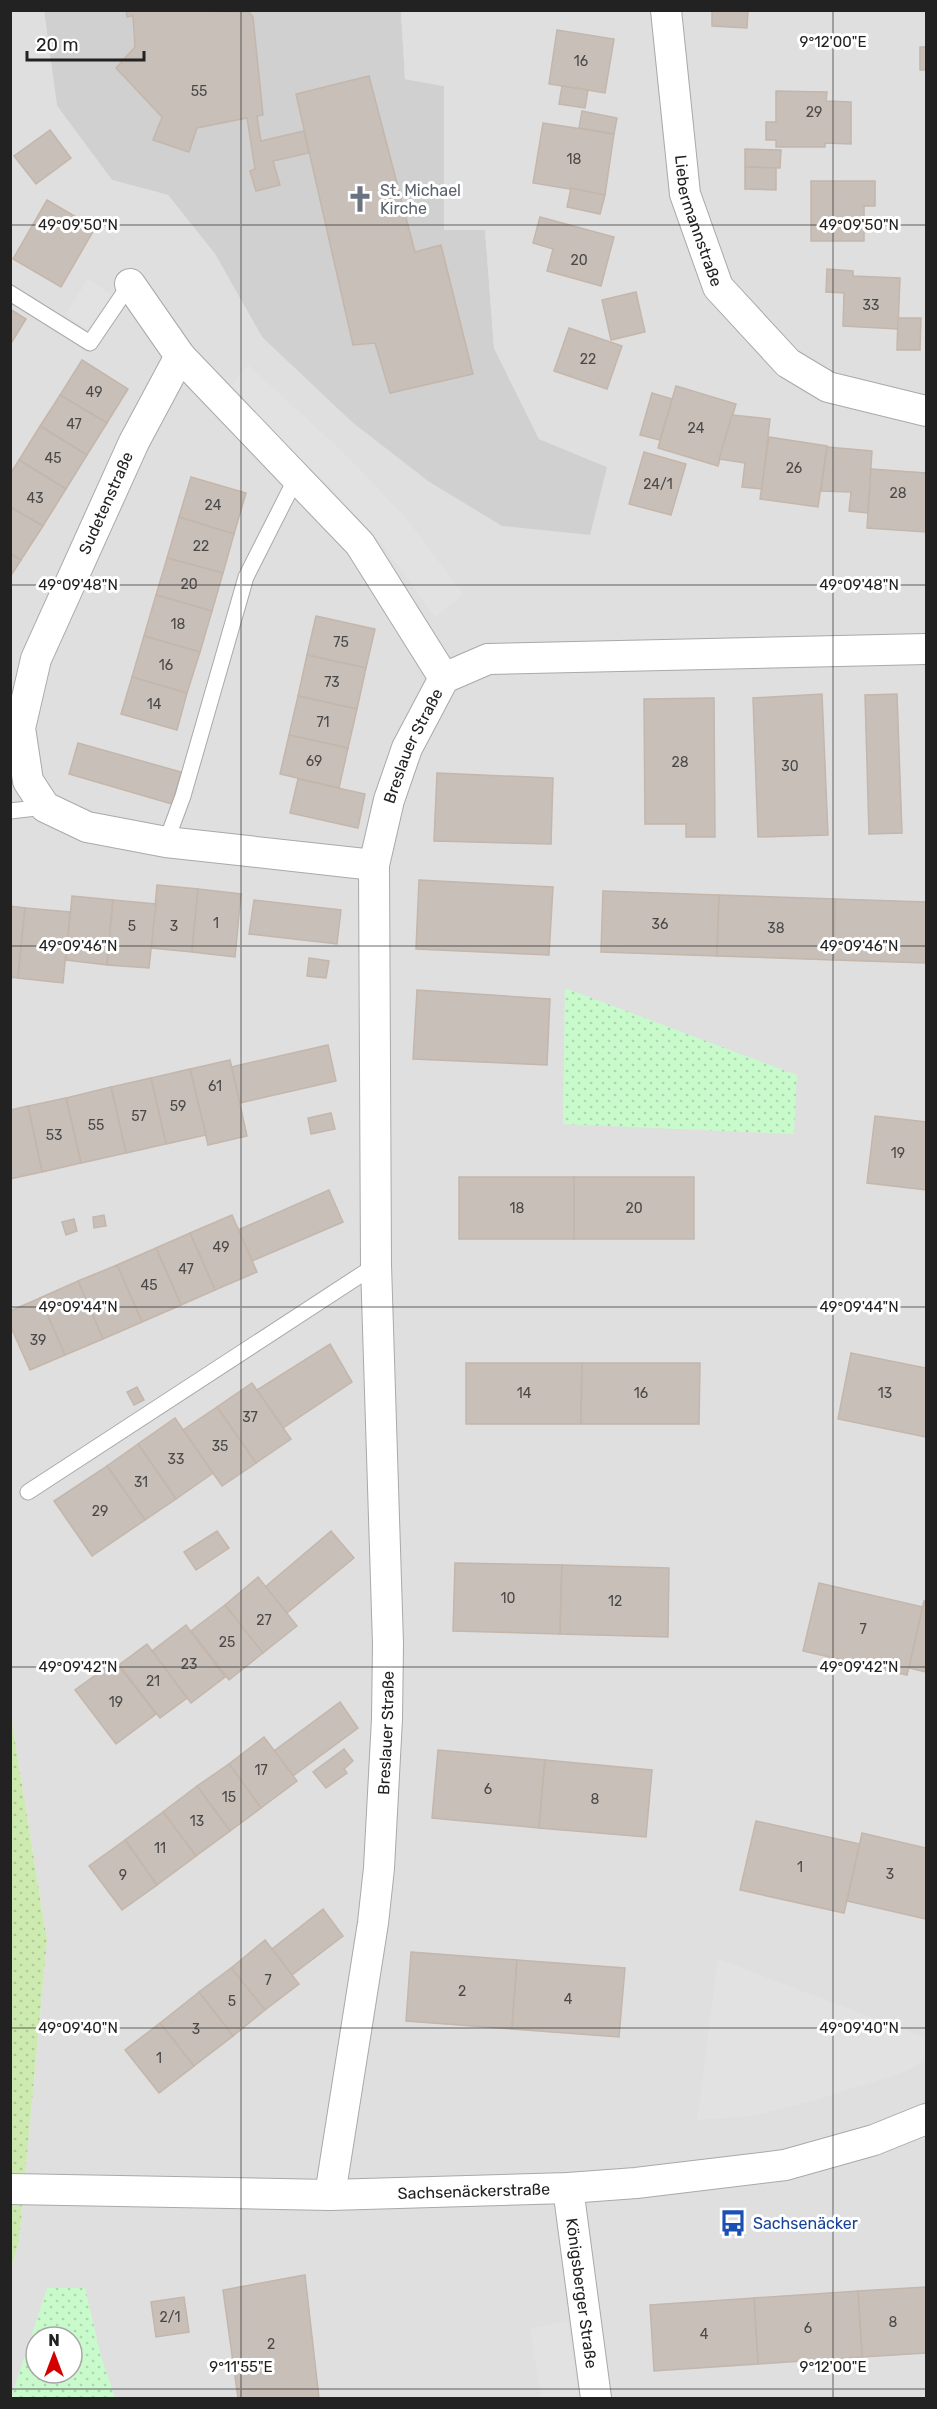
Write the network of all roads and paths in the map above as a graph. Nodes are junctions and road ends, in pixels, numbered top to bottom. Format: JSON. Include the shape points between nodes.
{"nodes":[{"id":1,"x":666,"y":10,"type":"edge"},
{"id":2,"x":130,"y":284,"type":"joint"},
{"id":3,"x":10,"y":293,"type":"edge"},
{"id":4,"x":180,"y":356,"type":"junction"},
{"id":5,"x":927,"y":411,"type":"edge"},
{"id":6,"x":296,"y":478,"type":"junction"},
{"id":7,"x":927,"y":649,"type":"edge"},
{"id":8,"x":444,"y":678,"type":"junction"},
{"id":9,"x":45,"y":807,"type":"junction"},
{"id":10,"x":10,"y":811,"type":"edge"},
{"id":11,"x":166,"y":842,"type":"junction"},
{"id":12,"x":374,"y":865,"type":"junction"},
{"id":13,"x":376,"y":1265,"type":"junction"},
{"id":14,"x":28,"y":1492,"type":"dead end"},
{"id":15,"x":927,"y":2119,"type":"edge"},
{"id":16,"x":568,"y":2188,"type":"junction"},
{"id":17,"x":10,"y":2189,"type":"edge"},
{"id":18,"x":330,"y":2195,"type":"junction"},
{"id":19,"x":596,"y":2398,"type":"edge"}],
"edges":[{"from":1,"to":5,"type":"street","name":"Liebermannstraße","via":[[685,194],[718,287],[788,363],[828,387]]},
{"from":2,"to":3,"type":"lane","via":[[90,343]]},
{"from":2,"to":4,"type":"street"},
{"from":4,"to":6,"type":"street"},
{"from":4,"to":9,"type":"street","name":"Sudetenstraße","via":[[134,442],[36,659],[20,728],[28,782]]},
{"from":6,"to":8,"type":"street","via":[[360,544]]},
{"from":6,"to":11,"type":"lane","via":[[246,577]]},
{"from":7,"to":8,"type":"street","name":"Breslauer Straße","via":[[488,659]]},
{"from":8,"to":12,"type":"street","name":"Breslauer Straße","via":[[406,748]]},
{"from":9,"to":10,"type":"lane"},
{"from":9,"to":11,"type":"street","via":[[87,827]]},
{"from":11,"to":12,"type":"street"},
{"from":12,"to":13,"type":"street","name":"Breslauer Straße"},
{"from":13,"to":14,"type":"lane"},
{"from":13,"to":18,"type":"street","name":"Breslauer Straße","via":[[387,1719],[373,1923]]},
{"from":15,"to":16,"type":"street","name":"Sachsenäckerstraße","via":[[874,2140],[785,2165]]},
{"from":16,"to":18,"type":"street","name":"Sachsenäckerstraße"},
{"from":16,"to":19,"type":"street","name":"Königsberger Straße"},
{"from":17,"to":18,"type":"street","name":"Sachsenäckerstraße"}]}
